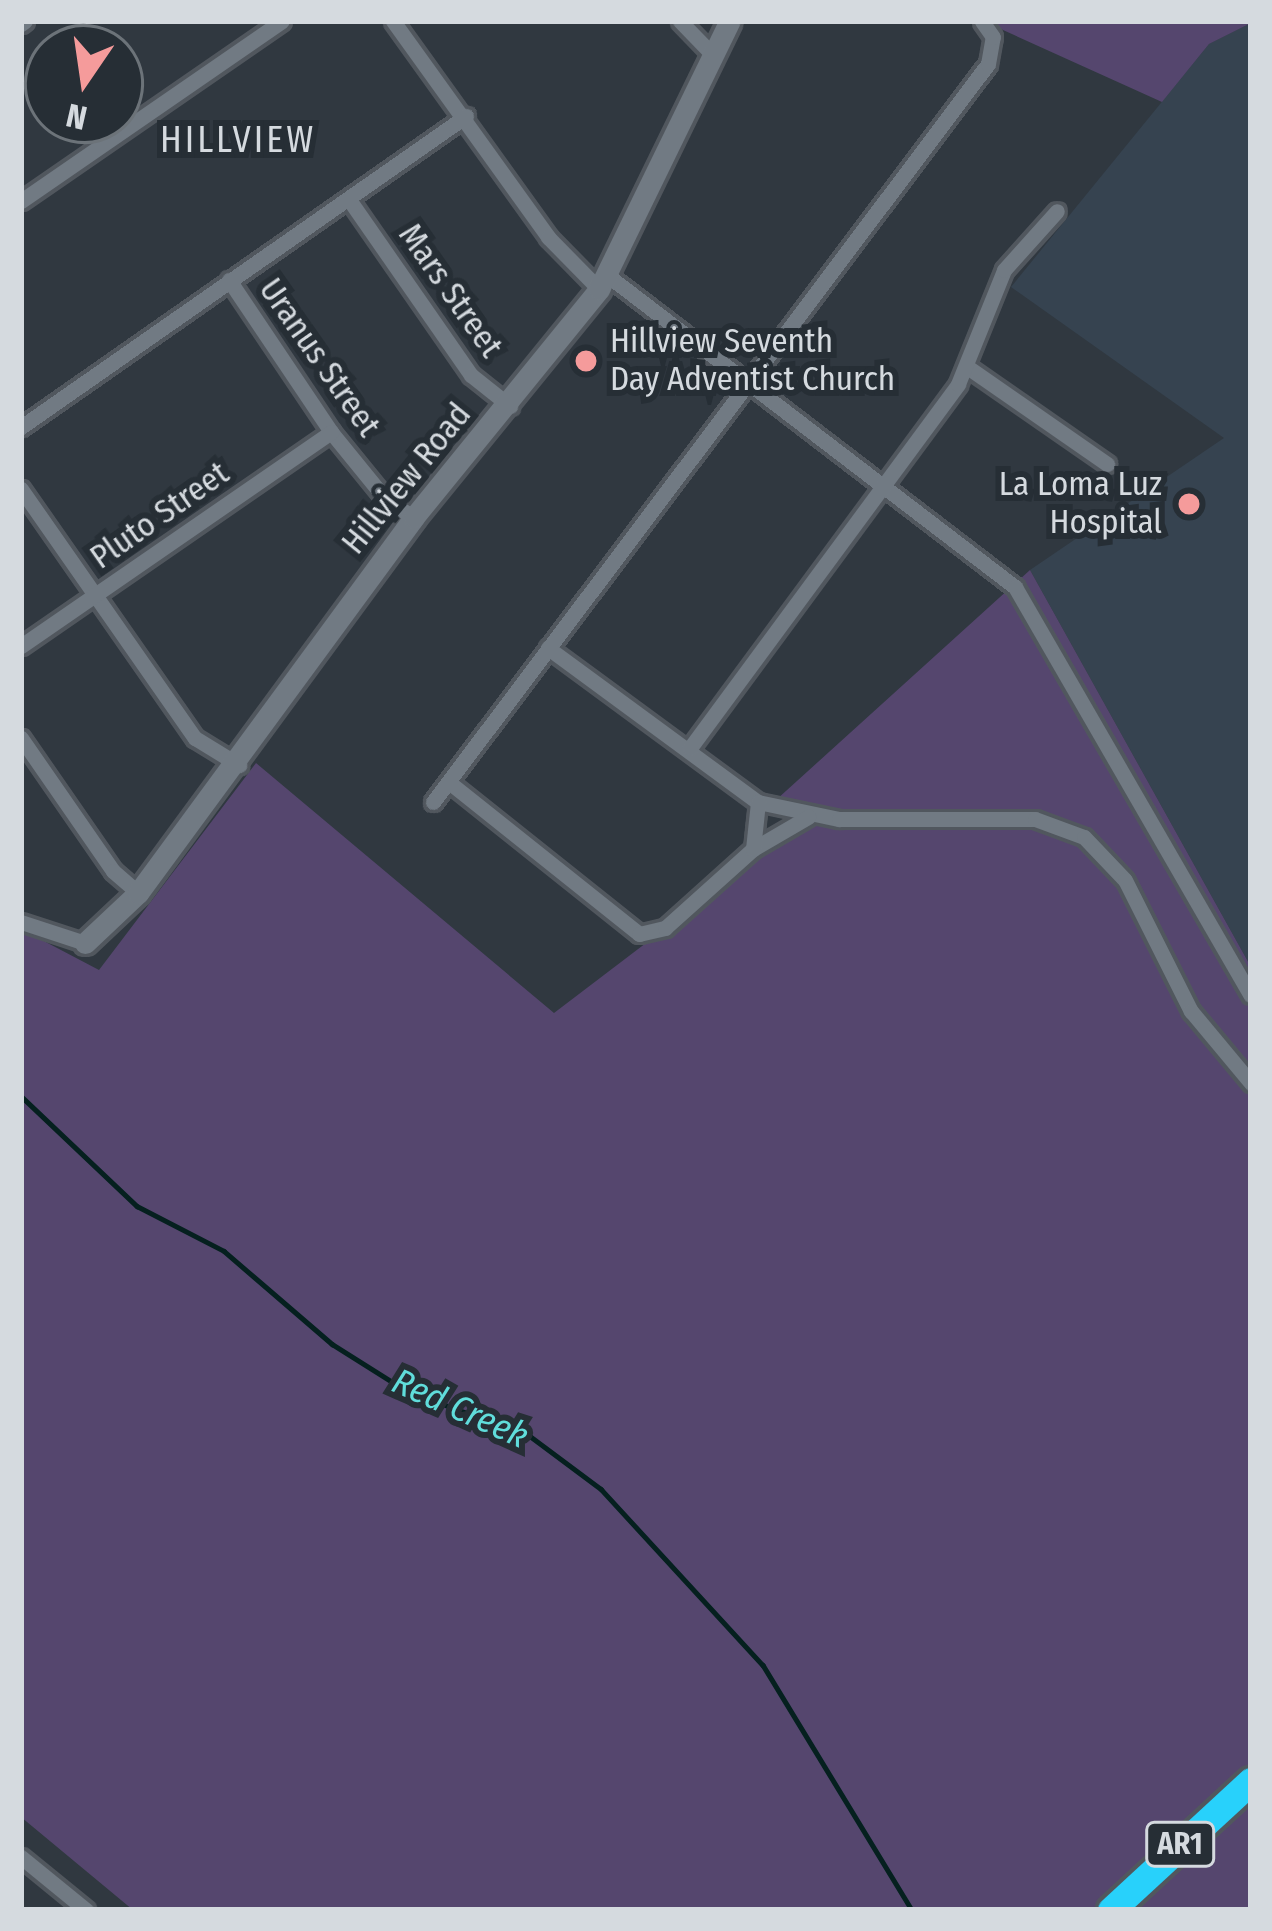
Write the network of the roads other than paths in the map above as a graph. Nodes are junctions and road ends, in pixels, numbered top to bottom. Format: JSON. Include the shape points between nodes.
{"nodes":[{"id":1,"x":283,"y":21,"type":"edge"},
{"id":2,"x":393,"y":21,"type":"edge"},
{"id":3,"x":680,"y":21,"type":"edge"},
{"id":4,"x":730,"y":21,"type":"edge"},
{"id":5,"x":982,"y":21,"type":"edge"},
{"id":6,"x":711,"y":53,"type":"junction"},
{"id":7,"x":466,"y":116,"type":"junction"},
{"id":8,"x":21,"y":201,"type":"edge"},
{"id":9,"x":350,"y":201,"type":"junction"},
{"id":10,"x":1057,"y":211,"type":"dead end"},
{"id":11,"x":229,"y":280,"type":"junction"},
{"id":12,"x":603,"y":282,"type":"junction"},
{"id":13,"x":966,"y":366,"type":"junction"},
{"id":14,"x":746,"y":378,"type":"junction"},
{"id":15,"x":510,"y":406,"type":"junction"},
{"id":16,"x":21,"y":427,"type":"edge"},
{"id":17,"x":331,"y":432,"type":"junction"},
{"id":18,"x":1107,"y":464,"type":"dead end"},
{"id":19,"x":885,"y":484,"type":"junction"},
{"id":20,"x":21,"y":489,"type":"edge"},
{"id":21,"x":414,"y":517,"type":"junction"},
{"id":22,"x":99,"y":595,"type":"junction"},
{"id":23,"x":21,"y":646,"type":"edge"},
{"id":24,"x":548,"y":647,"type":"junction"},
{"id":25,"x":21,"y":738,"type":"edge"},
{"id":26,"x":690,"y":748,"type":"junction"},
{"id":27,"x":239,"y":765,"type":"junction"},
{"id":28,"x":450,"y":783,"type":"junction"},
{"id":29,"x":433,"y":802,"type":"dead end"},
{"id":30,"x":758,"y":802,"type":"junction"},
{"id":31,"x":808,"y":817,"type":"junction"},
{"id":32,"x":753,"y":849,"type":"junction"},
{"id":33,"x":138,"y":893,"type":"junction"},
{"id":34,"x":21,"y":922,"type":"edge"},
{"id":35,"x":85,"y":943,"type":"joint"},
{"id":36,"x":1251,"y":995,"type":"edge"},
{"id":37,"x":1251,"y":1083,"type":"edge"},
{"id":38,"x":1251,"y":1780,"type":"edge"},
{"id":39,"x":21,"y":1857,"type":"edge"},
{"id":40,"x":86,"y":1910,"type":"edge"},
{"id":41,"x":1111,"y":1910,"type":"edge"}],
"edges":[{"from":1,"to":8,"type":"street"},
{"from":2,"to":7,"type":"street"},
{"from":3,"to":6,"type":"street"},
{"from":4,"to":6,"type":"street","name":"Hillview Road"},
{"from":5,"to":14,"type":"street","via":[[993,37],[988,64]]},
{"from":6,"to":12,"type":"street","name":"Hillview Road"},
{"from":7,"to":9,"type":"street"},
{"from":7,"to":12,"type":"street","via":[[548,237]]},
{"from":9,"to":11,"type":"street"},
{"from":9,"to":15,"type":"street","name":"Mars Street","via":[[471,375]]},
{"from":10,"to":13,"type":"street","via":[[1004,270]]},
{"from":11,"to":16,"type":"street"},
{"from":11,"to":17,"type":"street","name":"Uranus Street"},
{"from":12,"to":14,"type":"street"},
{"from":12,"to":15,"type":"street","name":"Hillview Road"},
{"from":13,"to":18,"type":"street"},
{"from":13,"to":19,"type":"street"},
{"from":14,"to":19,"type":"street"},
{"from":14,"to":24,"type":"street"},
{"from":15,"to":21,"type":"street","name":"Hillview Road"},
{"from":17,"to":21,"type":"street","name":"Uranus Street","via":[[387,501]]},
{"from":17,"to":22,"type":"street","name":"Pluto Street"},
{"from":19,"to":26,"type":"street"},
{"from":19,"to":36,"type":"street","via":[[1026,600]]},
{"from":20,"to":22,"type":"street"},
{"from":21,"to":27,"type":"street","name":"Hillview Road"},
{"from":22,"to":23,"type":"street","name":"Pluto Street"},
{"from":22,"to":27,"type":"street","via":[[195,737]]},
{"from":24,"to":26,"type":"street"},
{"from":24,"to":28,"type":"street"},
{"from":25,"to":33,"type":"street","via":[[113,871]]},
{"from":26,"to":30,"type":"street"},
{"from":27,"to":33,"type":"street","name":"Hillview Road"},
{"from":28,"to":29,"type":"street"},
{"from":28,"to":32,"type":"street","via":[[640,934],[665,928]]},
{"from":30,"to":31,"type":"street"},
{"from":30,"to":32,"type":"street"},
{"from":31,"to":32,"type":"street"},
{"from":31,"to":37,"type":"street","via":[[1035,819],[1084,837],[1125,880],[1191,1011]]},
{"from":33,"to":35,"type":"street","name":"Hillview Road"},
{"from":34,"to":35,"type":"street"},
{"from":38,"to":41,"type":"highway","number":"AR1"},
{"from":39,"to":40,"type":"street"}]}
